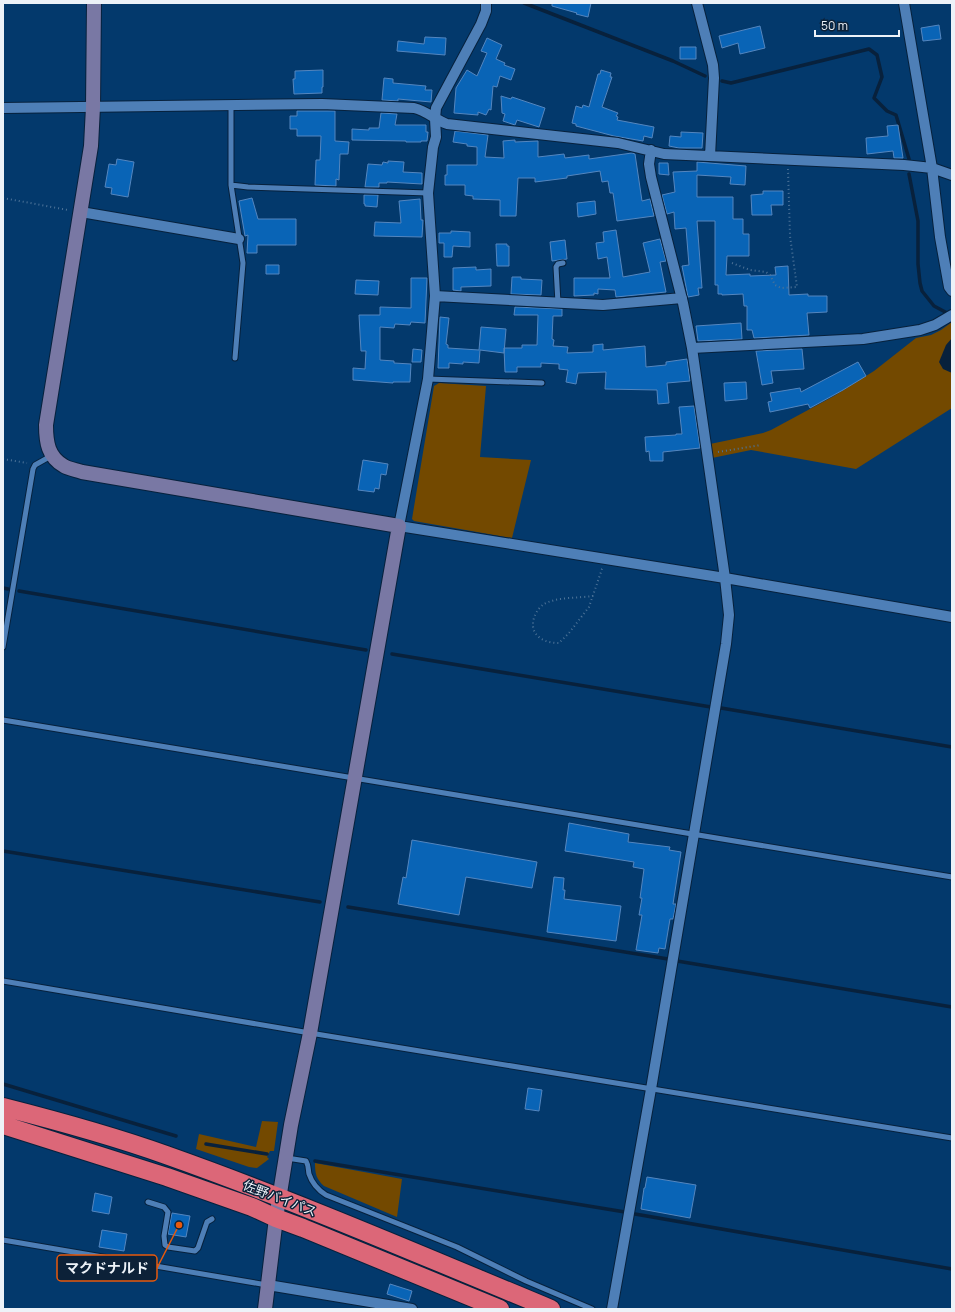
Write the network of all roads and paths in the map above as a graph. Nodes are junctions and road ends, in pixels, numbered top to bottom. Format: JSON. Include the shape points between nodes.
{"nodes":[{"id":1,"x":94,"y":3,"type":"edge"},
{"id":2,"x":486,"y":3,"type":"edge"},
{"id":3,"x":698,"y":3,"type":"edge"},
{"id":4,"x":904,"y":3,"type":"edge"},
{"id":5,"x":230,"y":104,"type":"junction"},
{"id":6,"x":94,"y":107,"type":"junction"},
{"id":7,"x":3,"y":108,"type":"edge"},
{"id":8,"x":435,"y":119,"type":"junction"},
{"id":9,"x":651,"y":150,"type":"junction"},
{"id":10,"x":710,"y":156,"type":"junction"},
{"id":11,"x":787,"y":160,"type":"junction"},
{"id":12,"x":932,"y":168,"type":"junction"},
{"id":13,"x":952,"y":175,"type":"edge"},
{"id":14,"x":231,"y":185,"type":"junction"},
{"id":15,"x":428,"y":194,"type":"junction"},
{"id":16,"x":3,"y":198,"type":"edge"},
{"id":17,"x":81,"y":212,"type":"junction"},
{"id":18,"x":239,"y":239,"type":"junction"},
{"id":19,"x":563,"y":263,"type":"dead end"},
{"id":20,"x":732,"y":263,"type":"dead end"},
{"id":21,"x":952,"y":291,"type":"edge"},
{"id":22,"x":435,"y":296,"type":"junction"},
{"id":23,"x":682,"y":298,"type":"junction"},
{"id":24,"x":558,"y":302,"type":"junction"},
{"id":25,"x":952,"y":314,"type":"edge"},
{"id":26,"x":692,"y":348,"type":"junction"},
{"id":27,"x":236,"y":358,"type":"dead end"},
{"id":28,"x":428,"y":379,"type":"junction"},
{"id":29,"x":542,"y":383,"type":"dead end"},
{"id":30,"x":761,"y":445,"type":"dead end"},
{"id":31,"x":707,"y":454,"type":"junction"},
{"id":32,"x":51,"y":456,"type":"junction"},
{"id":33,"x":3,"y":459,"type":"edge"},
{"id":34,"x":35,"y":465,"type":"junction"},
{"id":35,"x":399,"y":526,"type":"junction"},
{"id":36,"x":604,"y":559,"type":"junction"},
{"id":37,"x":725,"y":578,"type":"junction"},
{"id":38,"x":593,"y":596,"type":"junction"},
{"id":39,"x":952,"y":617,"type":"edge"},
{"id":40,"x":3,"y":646,"type":"edge"},
{"id":41,"x":3,"y":720,"type":"edge"},
{"id":42,"x":355,"y":779,"type":"junction"},
{"id":43,"x":694,"y":834,"type":"junction"},
{"id":44,"x":952,"y":877,"type":"edge"},
{"id":45,"x":3,"y":981,"type":"edge"},
{"id":46,"x":310,"y":1033,"type":"junction"},
{"id":47,"x":651,"y":1089,"type":"junction"},
{"id":48,"x":3,"y":1107,"type":"edge"},
{"id":49,"x":3,"y":1125,"type":"edge"},
{"id":50,"x":952,"y":1138,"type":"edge"},
{"id":51,"x":286,"y":1158,"type":"junction"},
{"id":52,"x":280,"y":1198,"type":"junction"},
{"id":53,"x":148,"y":1202,"type":"dead end"},
{"id":54,"x":276,"y":1218,"type":"junction"},
{"id":55,"x":212,"y":1220,"type":"dead end"},
{"id":56,"x":3,"y":1240,"type":"edge"},
{"id":57,"x":268,"y":1285,"type":"junction"},
{"id":58,"x":264,"y":1309,"type":"edge"},
{"id":59,"x":412,"y":1309,"type":"edge"},
{"id":60,"x":499,"y":1309,"type":"edge"},
{"id":61,"x":551,"y":1309,"type":"edge"},
{"id":62,"x":592,"y":1309,"type":"edge"},
{"id":63,"x":612,"y":1309,"type":"edge"}],
"edges":[{"from":1,"to":6,"type":"street"},
{"from":2,"to":8,"type":"street","via":[[484,18],[436,108]]},
{"from":3,"to":10,"type":"street","via":[[713,65]]},
{"from":4,"to":12,"type":"street"},
{"from":5,"to":6,"type":"street"},
{"from":5,"to":8,"type":"street","via":[[414,108]]},
{"from":5,"to":14,"type":"lane"},
{"from":6,"to":7,"type":"street"},
{"from":6,"to":17,"type":"street"},
{"from":8,"to":9,"type":"street","via":[[447,124],[618,142]]},
{"from":8,"to":15,"type":"street","via":[[436,137]]},
{"from":9,"to":10,"type":"street","via":[[664,154]]},
{"from":9,"to":23,"type":"street","via":[[649,164]]},
{"from":10,"to":11,"type":"street"},
{"from":11,"to":12,"type":"street"},
{"from":11,"to":20,"type":"path","via":[[790,236],[797,287],[781,288],[775,285],[766,272],[750,270]]},
{"from":12,"to":13,"type":"street"},
{"from":12,"to":21,"type":"street","via":[[940,237],[949,287]]},
{"from":14,"to":15,"type":"lane"},
{"from":14,"to":18,"type":"lane"},
{"from":15,"to":22,"type":"street"},
{"from":16,"to":17,"type":"path"},
{"from":17,"to":18,"type":"street"},
{"from":17,"to":32,"type":"street","via":[[46,425],[46,439]]},
{"from":18,"to":27,"type":"lane","via":[[242,263]]},
{"from":19,"to":24,"type":"lane","via":[[556,267]]},
{"from":22,"to":24,"type":"street"},
{"from":22,"to":28,"type":"street"},
{"from":23,"to":24,"type":"street","via":[[603,305]]},
{"from":23,"to":26,"type":"street"},
{"from":25,"to":26,"type":"street","via":[[935,325],[920,330],[863,339]]},
{"from":26,"to":31,"type":"street"},
{"from":28,"to":29,"type":"lane"},
{"from":28,"to":35,"type":"street"},
{"from":30,"to":31,"type":"path"},
{"from":31,"to":37,"type":"street"},
{"from":32,"to":34,"type":"lane"},
{"from":32,"to":35,"type":"street","via":[[65,467],[82,472]]},
{"from":33,"to":34,"type":"path"},
{"from":34,"to":40,"type":"lane","via":[[32,469]]},
{"from":35,"to":36,"type":"street"},
{"from":35,"to":42,"type":"street"},
{"from":36,"to":37,"type":"street"},
{"from":36,"to":38,"type":"path"},
{"from":37,"to":39,"type":"street"},
{"from":37,"to":43,"type":"street","via":[[728,631]]},
{"from":38,"to":38,"type":"path","via":[[590,606],[558,643],[551,643],[536,634],[534,618],[538,609],[545,604],[554,600]]},
{"from":41,"to":42,"type":"lane"},
{"from":42,"to":43,"type":"lane"},
{"from":42,"to":46,"type":"street"},
{"from":43,"to":44,"type":"lane"},
{"from":43,"to":47,"type":"street"},
{"from":45,"to":46,"type":"lane"},
{"from":46,"to":47,"type":"lane"},
{"from":46,"to":51,"type":"street"},
{"from":47,"to":50,"type":"lane"},
{"from":47,"to":63,"type":"street"},
{"from":48,"to":52,"type":"highway","name":"佐野バイパス","via":[[140,1146]]},
{"from":49,"to":54,"type":"highway","name":"佐野バイパス","via":[[167,1177]]},
{"from":51,"to":52,"type":"street"},
{"from":51,"to":62,"type":"lane","via":[[306,1162],[315,1185],[326,1195],[457,1247],[526,1281]]},
{"from":52,"to":54,"type":"street"},
{"from":52,"to":61,"type":"highway","name":"佐野バイパス"},
{"from":53,"to":55,"type":"lane","via":[[164,1207],[168,1212],[164,1243],[168,1247],[195,1251],[207,1222]]},
{"from":54,"to":57,"type":"street"},
{"from":54,"to":60,"type":"highway","name":"佐野バイパス"},
{"from":56,"to":57,"type":"lane"},
{"from":57,"to":58,"type":"street"},
{"from":57,"to":59,"type":"street"}]}
